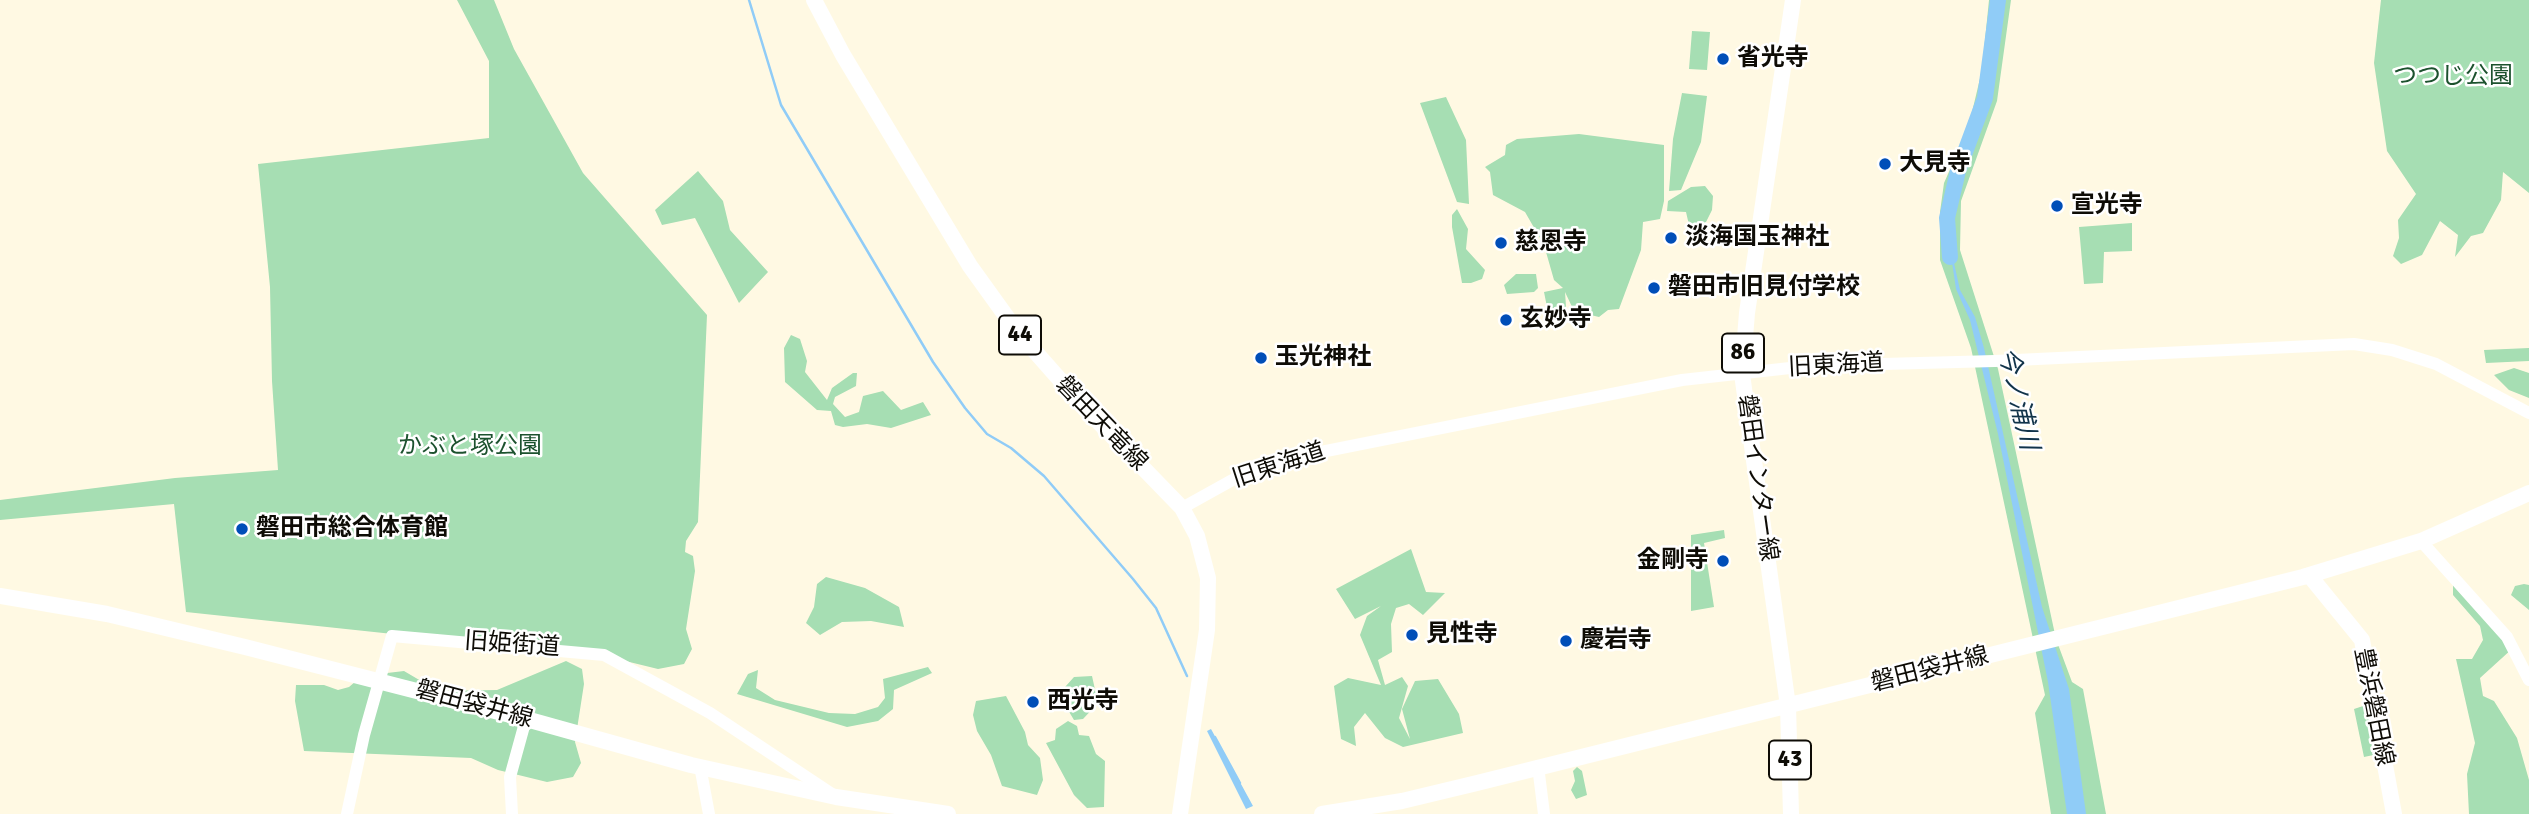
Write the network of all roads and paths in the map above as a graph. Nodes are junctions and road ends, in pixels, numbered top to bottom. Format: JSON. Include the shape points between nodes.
{"nodes":[{"id":1,"x":814,"y":0,"type":"edge"},
{"id":2,"x":1793,"y":0,"type":"edge"},
{"id":3,"x":1742,"y":374,"type":"junction"},
{"id":4,"x":2529,"y":413,"type":"edge"},
{"id":5,"x":2529,"y":493,"type":"edge"},
{"id":6,"x":1182,"y":508,"type":"junction"},
{"id":7,"x":2421,"y":541,"type":"junction"},
{"id":8,"x":2309,"y":575,"type":"junction"},
{"id":9,"x":0,"y":596,"type":"edge"},
{"id":10,"x":378,"y":680,"type":"junction"},
{"id":11,"x":2529,"y":680,"type":"edge"},
{"id":12,"x":1788,"y":706,"type":"junction"},
{"id":13,"x":526,"y":719,"type":"junction"},
{"id":14,"x":700,"y":766,"type":"junction"},
{"id":15,"x":1538,"y":766,"type":"junction"},
{"id":16,"x":836,"y":797,"type":"junction"},
{"id":17,"x":347,"y":814,"type":"edge"},
{"id":18,"x":512,"y":814,"type":"edge"},
{"id":19,"x":709,"y":814,"type":"edge"},
{"id":20,"x":948,"y":814,"type":"edge"},
{"id":21,"x":1180,"y":814,"type":"edge"},
{"id":22,"x":1322,"y":814,"type":"edge"},
{"id":23,"x":1544,"y":814,"type":"edge"},
{"id":24,"x":1791,"y":814,"type":"edge"},
{"id":25,"x":2394,"y":814,"type":"edge"}],
"edges":[{"from":1,"to":6,"type":"main road","name":"磐田天竜線","number":"44","via":[[970,266],[1016,330]]},
{"from":2,"to":3,"type":"main road","name":"磐田インター線","number":"86"},
{"from":3,"to":4,"type":"street","name":"旧東海道","via":[[1821,365],[2334,343],[2414,355]]},
{"from":3,"to":6,"type":"street","name":"旧東海道","via":[[1657,385],[1291,458],[1236,478]]},
{"from":3,"to":12,"type":"main road","name":"磐田インター線","number":"86"},
{"from":5,"to":7,"type":"main road","name":"磐田袋井線"},
{"from":6,"to":21,"type":"main road","name":"磐田天竜線","number":"44","via":[[1202,550],[1208,601]]},
{"from":7,"to":8,"type":"main road","name":"磐田袋井線"},
{"from":7,"to":11,"type":"street","via":[[2507,637]]},
{"from":8,"to":12,"type":"main road","name":"磐田袋井線"},
{"from":8,"to":25,"type":"main road","name":"豊浜磐田線","via":[[2362,640]]},
{"from":9,"to":10,"type":"main road","name":"磐田袋井線","via":[[107,614]]},
{"from":10,"to":13,"type":"main road","name":"磐田袋井線"},
{"from":10,"to":16,"type":"street","name":"旧姫街道","via":[[392,636],[593,652],[629,666],[710,713]]},
{"from":10,"to":17,"type":"street"},
{"from":12,"to":15,"type":"main road","name":"磐田袋井線"},
{"from":12,"to":24,"type":"main road","number":"43"},
{"from":13,"to":14,"type":"main road","name":"磐田袋井線"},
{"from":13,"to":18,"type":"street","via":[[510,777]]},
{"from":14,"to":16,"type":"main road","name":"磐田袋井線"},
{"from":14,"to":19,"type":"street"},
{"from":15,"to":22,"type":"main road","name":"磐田袋井線","via":[[1402,801]]},
{"from":15,"to":23,"type":"street"},
{"from":16,"to":20,"type":"main road","name":"磐田袋井線"}]}
